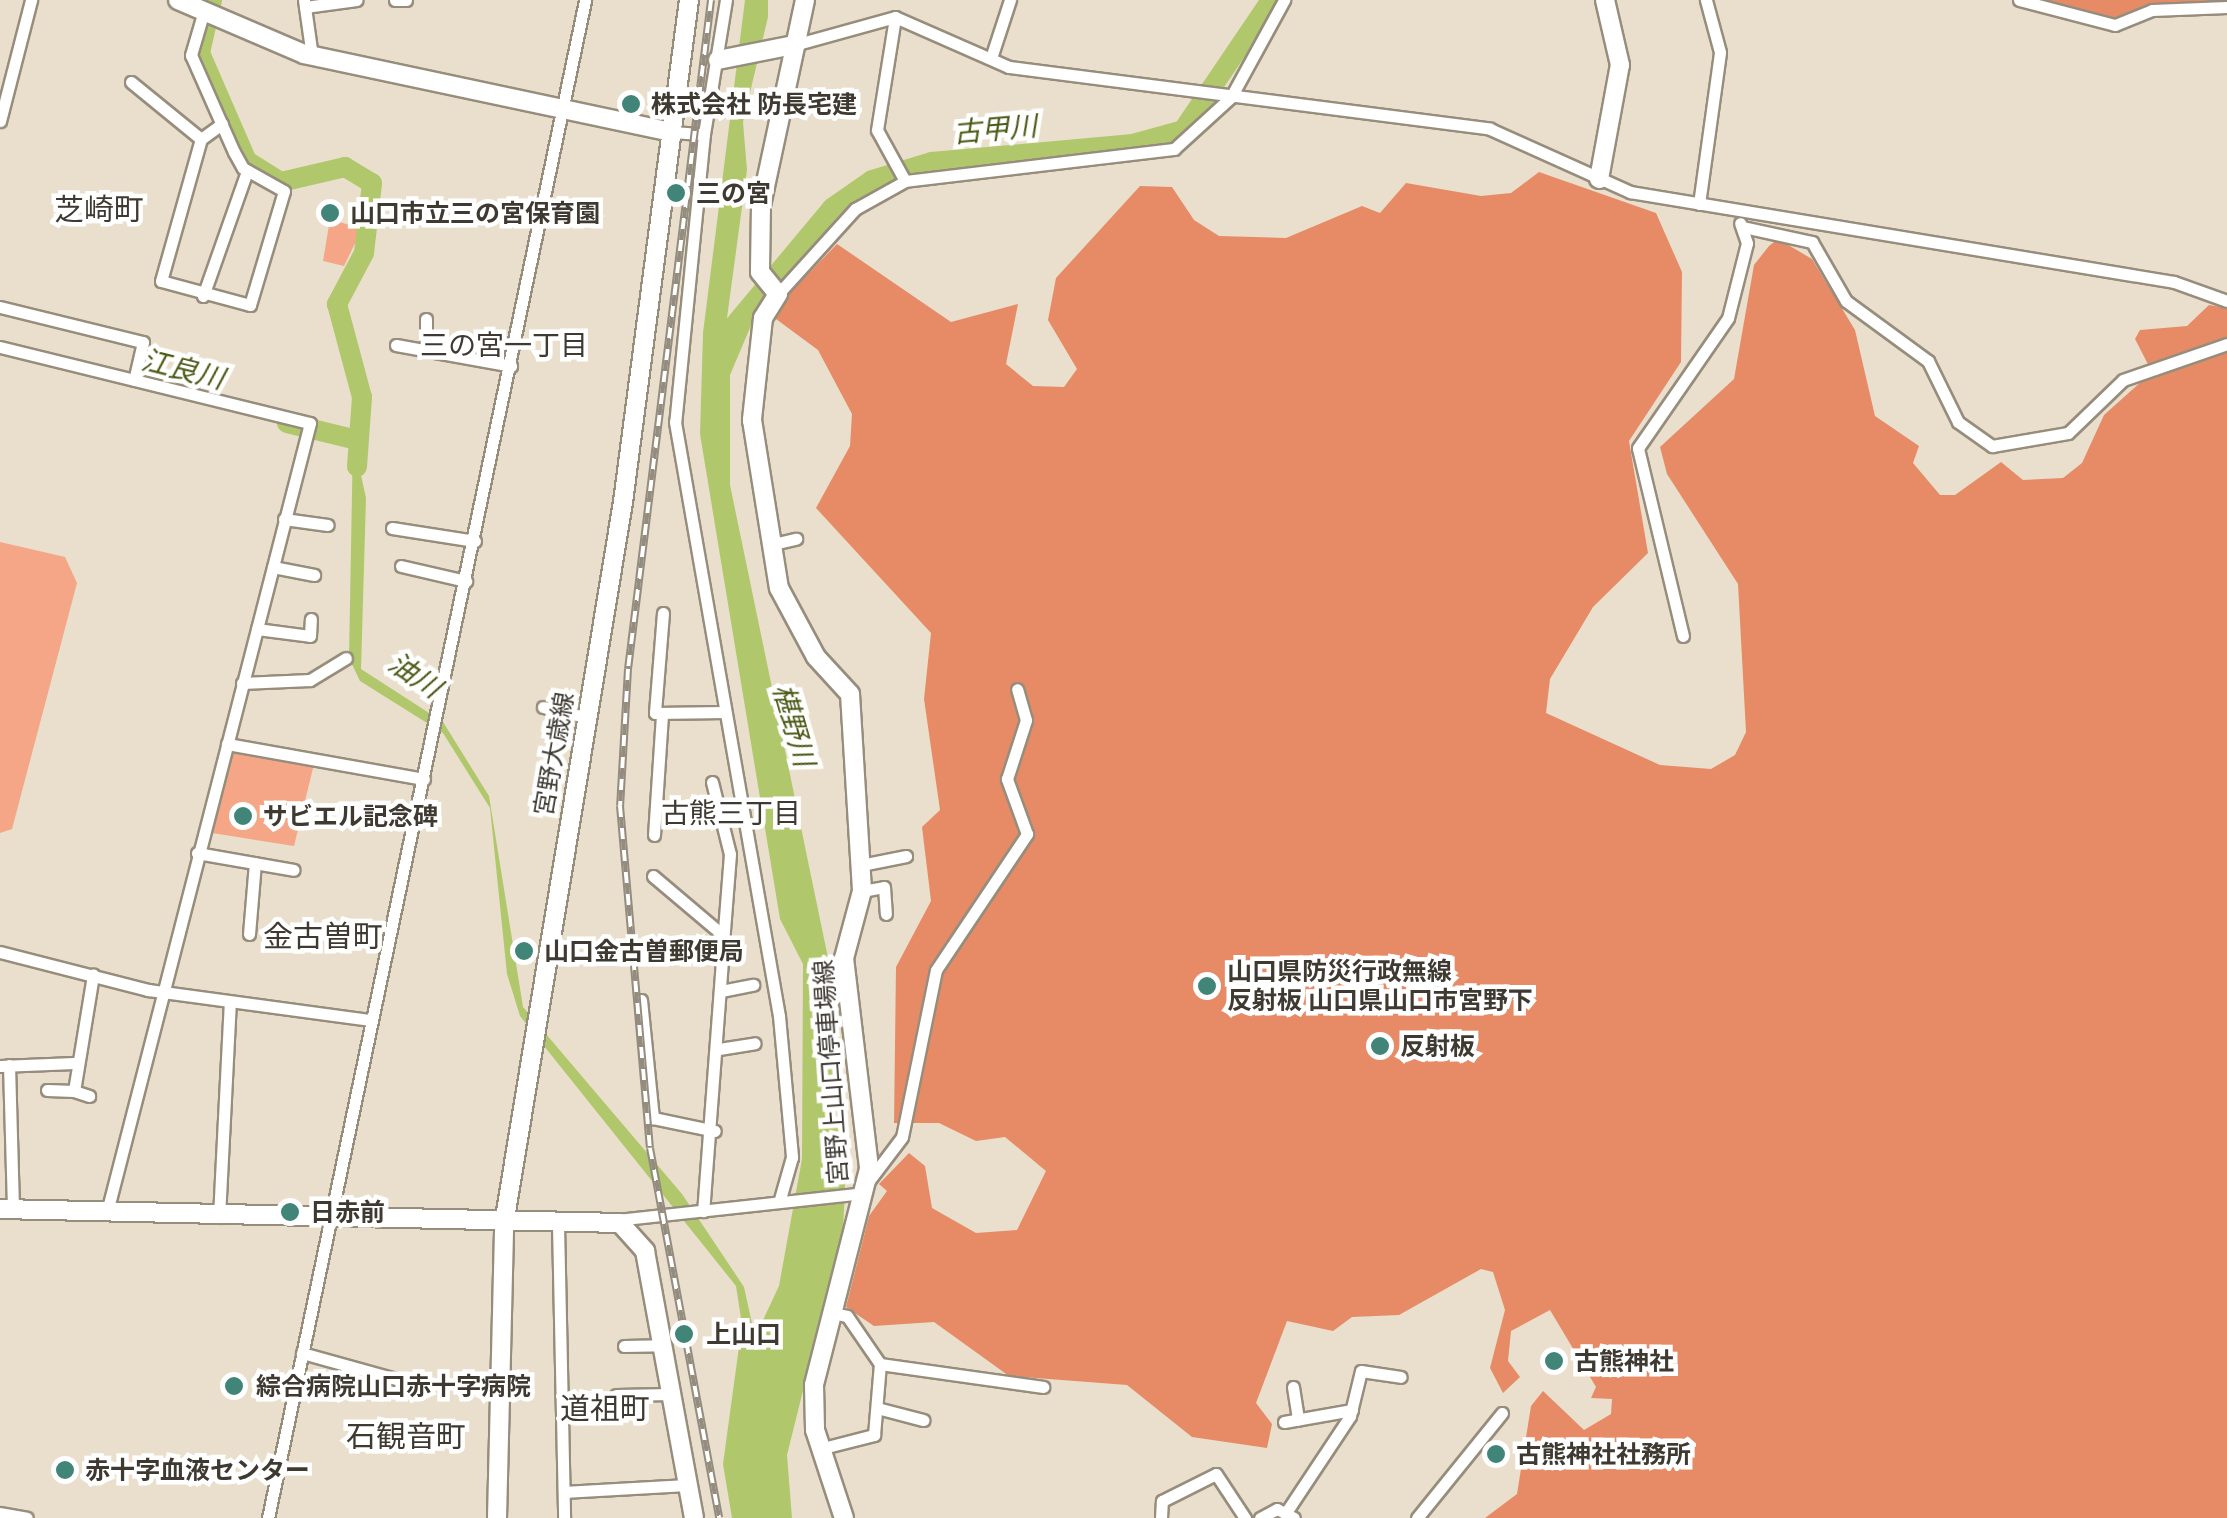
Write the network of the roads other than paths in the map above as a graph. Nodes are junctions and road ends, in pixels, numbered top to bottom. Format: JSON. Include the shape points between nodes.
{"nodes":[{"id":1,"x":31,"y":0,"type":"edge"},
{"id":2,"x":178,"y":0,"type":"edge"},
{"id":3,"x":357,"y":0,"type":"edge"},
{"id":4,"x":395,"y":0,"type":"edge"},
{"id":5,"x":406,"y":0,"type":"edge"},
{"id":6,"x":585,"y":0,"type":"edge"},
{"id":7,"x":688,"y":0,"type":"edge"},
{"id":8,"x":726,"y":0,"type":"edge"},
{"id":9,"x":805,"y":0,"type":"edge"},
{"id":10,"x":1010,"y":0,"type":"edge"},
{"id":11,"x":1284,"y":0,"type":"edge"},
{"id":12,"x":1605,"y":0,"type":"edge"},
{"id":13,"x":1706,"y":0,"type":"edge"},
{"id":14,"x":2020,"y":0,"type":"edge"},
{"id":15,"x":305,"y":4,"type":"edge"},
{"id":16,"x":2227,"y":8,"type":"edge"},
{"id":17,"x":203,"y":14,"type":"junction"},
{"id":18,"x":895,"y":17,"type":"junction"},
{"id":19,"x":790,"y":46,"type":"junction"},
{"id":20,"x":312,"y":56,"type":"junction"},
{"id":21,"x":991,"y":58,"type":"junction"},
{"id":22,"x":721,"y":59,"type":"junction"},
{"id":23,"x":131,"y":82,"type":"dead end"},
{"id":24,"x":1230,"y":97,"type":"junction"},
{"id":25,"x":566,"y":109,"type":"junction"},
{"id":26,"x":0,"y":121,"type":"edge"},
{"id":27,"x":222,"y":124,"type":"junction"},
{"id":28,"x":672,"y":132,"type":"junction"},
{"id":29,"x":704,"y":134,"type":"junction"},
{"id":30,"x":202,"y":138,"type":"junction"},
{"id":31,"x":246,"y":170,"type":"junction"},
{"id":32,"x":1598,"y":179,"type":"junction"},
{"id":33,"x":904,"y":180,"type":"junction"},
{"id":34,"x":1698,"y":204,"type":"junction"},
{"id":35,"x":1732,"y":212,"type":"junction"},
{"id":36,"x":1744,"y":228,"type":"junction"},
{"id":37,"x":772,"y":287,"type":"junction"},
{"id":38,"x":203,"y":296,"type":"junction"},
{"id":39,"x":2227,"y":302,"type":"edge"},
{"id":40,"x":0,"y":307,"type":"edge"},
{"id":41,"x":426,"y":319,"type":"dead end"},
{"id":42,"x":2227,"y":344,"type":"edge"},
{"id":43,"x":396,"y":345,"type":"dead end"},
{"id":44,"x":0,"y":347,"type":"edge"},
{"id":45,"x":426,"y":352,"type":"junction"},
{"id":46,"x":511,"y":366,"type":"junction"},
{"id":47,"x":134,"y":380,"type":"junction"},
{"id":48,"x":284,"y":519,"type":"junction"},
{"id":49,"x":328,"y":525,"type":"dead end"},
{"id":50,"x":392,"y":528,"type":"dead end"},
{"id":51,"x":796,"y":539,"type":"dead end"},
{"id":52,"x":474,"y":542,"type":"junction"},
{"id":53,"x":769,"y":545,"type":"junction"},
{"id":54,"x":401,"y":566,"type":"dead end"},
{"id":55,"x":273,"y":567,"type":"junction"},
{"id":56,"x":314,"y":574,"type":"dead end"},
{"id":57,"x":466,"y":580,"type":"junction"},
{"id":58,"x":663,"y":613,"type":"dead end"},
{"id":59,"x":311,"y":619,"type":"dead end"},
{"id":60,"x":256,"y":629,"type":"junction"},
{"id":61,"x":1683,"y":636,"type":"dead end"},
{"id":62,"x":346,"y":658,"type":"dead end"},
{"id":63,"x":242,"y":683,"type":"junction"},
{"id":64,"x":1017,"y":689,"type":"dead end"},
{"id":65,"x":543,"y":707,"type":"dead end"},
{"id":66,"x":725,"y":712,"type":"junction"},
{"id":67,"x":662,"y":716,"type":"junction"},
{"id":68,"x":586,"y":717,"type":"junction"},
{"id":69,"x":226,"y":744,"type":"junction"},
{"id":70,"x":424,"y":779,"type":"junction"},
{"id":71,"x":734,"y":779,"type":"junction"},
{"id":72,"x":712,"y":782,"type":"dead end"},
{"id":73,"x":716,"y":795,"type":"junction"},
{"id":74,"x":662,"y":833,"type":"dead end"},
{"id":75,"x":197,"y":853,"type":"junction"},
{"id":76,"x":906,"y":856,"type":"dead end"},
{"id":77,"x":255,"y":863,"type":"junction"},
{"id":78,"x":861,"y":865,"type":"junction"},
{"id":79,"x":294,"y":870,"type":"dead end"},
{"id":80,"x":653,"y":876,"type":"dead end"},
{"id":81,"x":862,"y":892,"type":"junction"},
{"id":82,"x":891,"y":908,"type":"dead end"},
{"id":83,"x":249,"y":934,"type":"dead end"},
{"id":84,"x":723,"y":947,"type":"junction"},
{"id":85,"x":0,"y":952,"type":"edge"},
{"id":86,"x":93,"y":975,"type":"junction"},
{"id":87,"x":752,"y":985,"type":"dead end"},
{"id":88,"x":161,"y":990,"type":"junction"},
{"id":89,"x":721,"y":991,"type":"junction"},
{"id":90,"x":641,"y":1000,"type":"dead end"},
{"id":91,"x":230,"y":1002,"type":"junction"},
{"id":92,"x":371,"y":1020,"type":"junction"},
{"id":93,"x":755,"y":1042,"type":"dead end"},
{"id":94,"x":719,"y":1050,"type":"junction"},
{"id":95,"x":74,"y":1063,"type":"junction"},
{"id":96,"x":4,"y":1065,"type":"edge"},
{"id":97,"x":47,"y":1090,"type":"dead end"},
{"id":98,"x":74,"y":1091,"type":"junction"},
{"id":99,"x":88,"y":1096,"type":"dead end"},
{"id":100,"x":716,"y":1130,"type":"junction"},
{"id":101,"x":864,"y":1190,"type":"junction"},
{"id":102,"x":783,"y":1198,"type":"junction"},
{"id":103,"x":6,"y":1209,"type":"edge"},
{"id":104,"x":700,"y":1211,"type":"junction"},
{"id":105,"x":107,"y":1212,"type":"junction"},
{"id":106,"x":219,"y":1216,"type":"junction"},
{"id":107,"x":330,"y":1220,"type":"junction"},
{"id":108,"x":607,"y":1220,"type":"junction"},
{"id":109,"x":504,"y":1224,"type":"junction"},
{"id":110,"x":558,"y":1224,"type":"junction"},
{"id":111,"x":833,"y":1313,"type":"junction"},
{"id":112,"x":663,"y":1345,"type":"junction"},
{"id":113,"x":624,"y":1346,"type":"dead end"},
{"id":114,"x":302,"y":1352,"type":"junction"},
{"id":115,"x":880,"y":1364,"type":"junction"},
{"id":116,"x":1401,"y":1377,"type":"dead end"},
{"id":117,"x":417,"y":1385,"type":"dead end"},
{"id":118,"x":1043,"y":1387,"type":"dead end"},
{"id":119,"x":1293,"y":1387,"type":"dead end"},
{"id":120,"x":672,"y":1394,"type":"junction"},
{"id":121,"x":616,"y":1396,"type":"dead end"},
{"id":122,"x":877,"y":1408,"type":"junction"},
{"id":123,"x":1352,"y":1410,"type":"junction"},
{"id":124,"x":1502,"y":1413,"type":"dead end"},
{"id":125,"x":923,"y":1420,"type":"dead end"},
{"id":126,"x":1298,"y":1420,"type":"junction"},
{"id":127,"x":1284,"y":1422,"type":"dead end"},
{"id":128,"x":823,"y":1448,"type":"junction"},
{"id":129,"x":686,"y":1485,"type":"junction"},
{"id":130,"x":564,"y":1492,"type":"junction"},
{"id":131,"x":1428,"y":1504,"type":"edge"},
{"id":132,"x":0,"y":1513,"type":"edge"},
{"id":133,"x":1291,"y":1515,"type":"edge"},
{"id":134,"x":27,"y":1518,"type":"edge"},
{"id":135,"x":268,"y":1518,"type":"edge"},
{"id":136,"x":497,"y":1518,"type":"edge"},
{"id":137,"x":564,"y":1518,"type":"edge"},
{"id":138,"x":694,"y":1518,"type":"edge"},
{"id":139,"x":844,"y":1518,"type":"edge"},
{"id":140,"x":1161,"y":1518,"type":"edge"},
{"id":141,"x":1246,"y":1518,"type":"edge"},
{"id":142,"x":1260,"y":1518,"type":"edge"},
{"id":143,"x":1417,"y":1518,"type":"edge"}],
"edges":[{"from":1,"to":26,"type":"street"},
{"from":2,"to":17,"type":"main road"},
{"from":3,"to":15,"type":"street"},
{"from":4,"to":5,"type":"street"},
{"from":6,"to":25,"type":"street"},
{"from":7,"to":28,"type":"main road","name":"宮野大歳線"},
{"from":8,"to":22,"type":"street"},
{"from":9,"to":19,"type":"main road","name":"宮野上山口停車場線"},
{"from":10,"to":21,"type":"street"},
{"from":11,"to":24,"type":"street"},
{"from":12,"to":32,"type":"main road","via":[[1620,65]]},
{"from":13,"to":34,"type":"street","via":[[1720,52]]},
{"from":14,"to":16,"type":"street","via":[[2115,26],[2152,10]]},
{"from":15,"to":20,"type":"street"},
{"from":17,"to":20,"type":"main road"},
{"from":17,"to":27,"type":"street","via":[[192,55]]},
{"from":18,"to":19,"type":"street"},
{"from":18,"to":21,"type":"street"},
{"from":18,"to":33,"type":"street","via":[[876,130]]},
{"from":19,"to":22,"type":"main road"},
{"from":19,"to":37,"type":"main road","name":"宮野上山口停車場線","via":[[762,206]]},
{"from":20,"to":25,"type":"main road"},
{"from":21,"to":24,"type":"street"},
{"from":22,"to":29,"type":"street"},
{"from":23,"to":30,"type":"street"},
{"from":24,"to":32,"type":"street","via":[[1490,128]]},
{"from":24,"to":33,"type":"street","via":[[1174,149]]},
{"from":25,"to":28,"type":"main road"},
{"from":25,"to":46,"type":"street"},
{"from":27,"to":30,"type":"street"},
{"from":27,"to":31,"type":"street"},
{"from":28,"to":29,"type":"street"},
{"from":28,"to":68,"type":"main road","name":"宮野大歳線"},
{"from":29,"to":66,"type":"street","via":[[675,422]]},
{"from":30,"to":38,"type":"street","via":[[160,281]]},
{"from":31,"to":38,"type":"street"},
{"from":31,"to":38,"type":"street","via":[[284,192],[250,305]]},
{"from":32,"to":34,"type":"street"},
{"from":33,"to":37,"type":"street","via":[[854,209]]},
{"from":34,"to":35,"type":"street"},
{"from":35,"to":36,"type":"street"},
{"from":35,"to":39,"type":"street","via":[[2174,282]]},
{"from":36,"to":42,"type":"street","via":[[1812,242],[1846,301],[1928,360],[1966,431],[2001,448],[2068,433],[2123,380]]},
{"from":36,"to":61,"type":"street","via":[[1728,318],[1638,448]]},
{"from":37,"to":53,"type":"main road","name":"宮野上山口停車場線","via":[[751,384]]},
{"from":40,"to":47,"type":"street","via":[[143,342]]},
{"from":41,"to":45,"type":"street"},
{"from":43,"to":45,"type":"street"},
{"from":44,"to":47,"type":"street"},
{"from":45,"to":46,"type":"street"},
{"from":46,"to":52,"type":"street"},
{"from":47,"to":48,"type":"street","via":[[310,424]]},
{"from":48,"to":49,"type":"street"},
{"from":48,"to":55,"type":"street"},
{"from":50,"to":52,"type":"street"},
{"from":51,"to":53,"type":"street"},
{"from":52,"to":57,"type":"street"},
{"from":53,"to":78,"type":"main road","name":"宮野上山口停車場線","via":[[797,622],[850,694]]},
{"from":54,"to":57,"type":"street"},
{"from":55,"to":56,"type":"street"},
{"from":55,"to":60,"type":"street"},
{"from":57,"to":70,"type":"street"},
{"from":58,"to":67,"type":"street","via":[[655,713]]},
{"from":59,"to":60,"type":"street","via":[[310,636]]},
{"from":60,"to":63,"type":"street"},
{"from":62,"to":63,"type":"street","via":[[310,680]]},
{"from":63,"to":69,"type":"street"},
{"from":64,"to":101,"type":"street","via":[[1026,720],[1008,780],[1028,834],[936,970],[902,1136]]},
{"from":65,"to":68,"type":"street"},
{"from":66,"to":67,"type":"street"},
{"from":66,"to":71,"type":"street"},
{"from":67,"to":74,"type":"street","via":[[656,770]]},
{"from":68,"to":109,"type":"main road","name":"宮野大歳線"},
{"from":69,"to":70,"type":"street"},
{"from":69,"to":75,"type":"street"},
{"from":70,"to":92,"type":"street"},
{"from":71,"to":73,"type":"street"},
{"from":71,"to":102,"type":"street","via":[[785,1064],[792,1157]]},
{"from":72,"to":73,"type":"street"},
{"from":73,"to":84,"type":"street","via":[[730,854]]},
{"from":75,"to":77,"type":"street"},
{"from":75,"to":88,"type":"street"},
{"from":76,"to":78,"type":"street"},
{"from":77,"to":79,"type":"street"},
{"from":77,"to":83,"type":"street"},
{"from":78,"to":81,"type":"main road","name":"宮野上山口停車場線"},
{"from":80,"to":84,"type":"street","via":[[718,931]]},
{"from":81,"to":82,"type":"street","via":[[884,887]]},
{"from":81,"to":101,"type":"main road","name":"宮野上山口停車場線","via":[[844,958]]},
{"from":84,"to":89,"type":"street"},
{"from":85,"to":86,"type":"street"},
{"from":86,"to":88,"type":"street"},
{"from":86,"to":95,"type":"street"},
{"from":87,"to":89,"type":"street"},
{"from":88,"to":91,"type":"street"},
{"from":88,"to":105,"type":"street"},
{"from":89,"to":94,"type":"street"},
{"from":90,"to":100,"type":"street","via":[[652,1118]]},
{"from":91,"to":92,"type":"street"},
{"from":91,"to":106,"type":"street"},
{"from":92,"to":107,"type":"street"},
{"from":93,"to":94,"type":"street"},
{"from":94,"to":100,"type":"street"},
{"from":95,"to":96,"type":"street"},
{"from":95,"to":98,"type":"street"},
{"from":96,"to":103,"type":"street"},
{"from":97,"to":98,"type":"street"},
{"from":98,"to":99,"type":"street"},
{"from":100,"to":104,"type":"street"},
{"from":101,"to":102,"type":"street"},
{"from":101,"to":111,"type":"main road","name":"宮野上山口停車場線"},
{"from":102,"to":104,"type":"street"},
{"from":103,"to":105,"type":"main road"},
{"from":104,"to":108,"type":"street"},
{"from":105,"to":106,"type":"main road"},
{"from":106,"to":107,"type":"main road"},
{"from":107,"to":109,"type":"main road"},
{"from":107,"to":114,"type":"street"},
{"from":108,"to":110,"type":"main road"},
{"from":108,"to":112,"type":"main road","via":[[631,1229],[646,1251]]},
{"from":109,"to":110,"type":"main road"},
{"from":109,"to":136,"type":"main road","name":"宮野大歳線"},
{"from":110,"to":130,"type":"street"},
{"from":111,"to":115,"type":"street","via":[[847,1316]]},
{"from":111,"to":128,"type":"main road","name":"宮野上山口停車場線","via":[[814,1385]]},
{"from":112,"to":113,"type":"street"},
{"from":112,"to":120,"type":"main road"},
{"from":114,"to":117,"type":"street"},
{"from":114,"to":135,"type":"street"},
{"from":115,"to":118,"type":"street"},
{"from":115,"to":122,"type":"street"},
{"from":116,"to":123,"type":"street","via":[[1361,1371]]},
{"from":119,"to":126,"type":"street"},
{"from":120,"to":121,"type":"street"},
{"from":120,"to":129,"type":"main road"},
{"from":122,"to":125,"type":"street"},
{"from":122,"to":128,"type":"street","via":[[874,1436]]},
{"from":123,"to":126,"type":"street"},
{"from":123,"to":133,"type":"street"},
{"from":124,"to":131,"type":"street"},
{"from":126,"to":127,"type":"street"},
{"from":128,"to":139,"type":"main road","name":"宮野上山口停車場線"},
{"from":129,"to":130,"type":"street"},
{"from":129,"to":138,"type":"main road"},
{"from":130,"to":137,"type":"street"},
{"from":131,"to":143,"type":"street"},
{"from":132,"to":134,"type":"street"},
{"from":133,"to":142,"type":"street"},
{"from":140,"to":141,"type":"street","via":[[1162,1501],[1216,1474]]}]}
